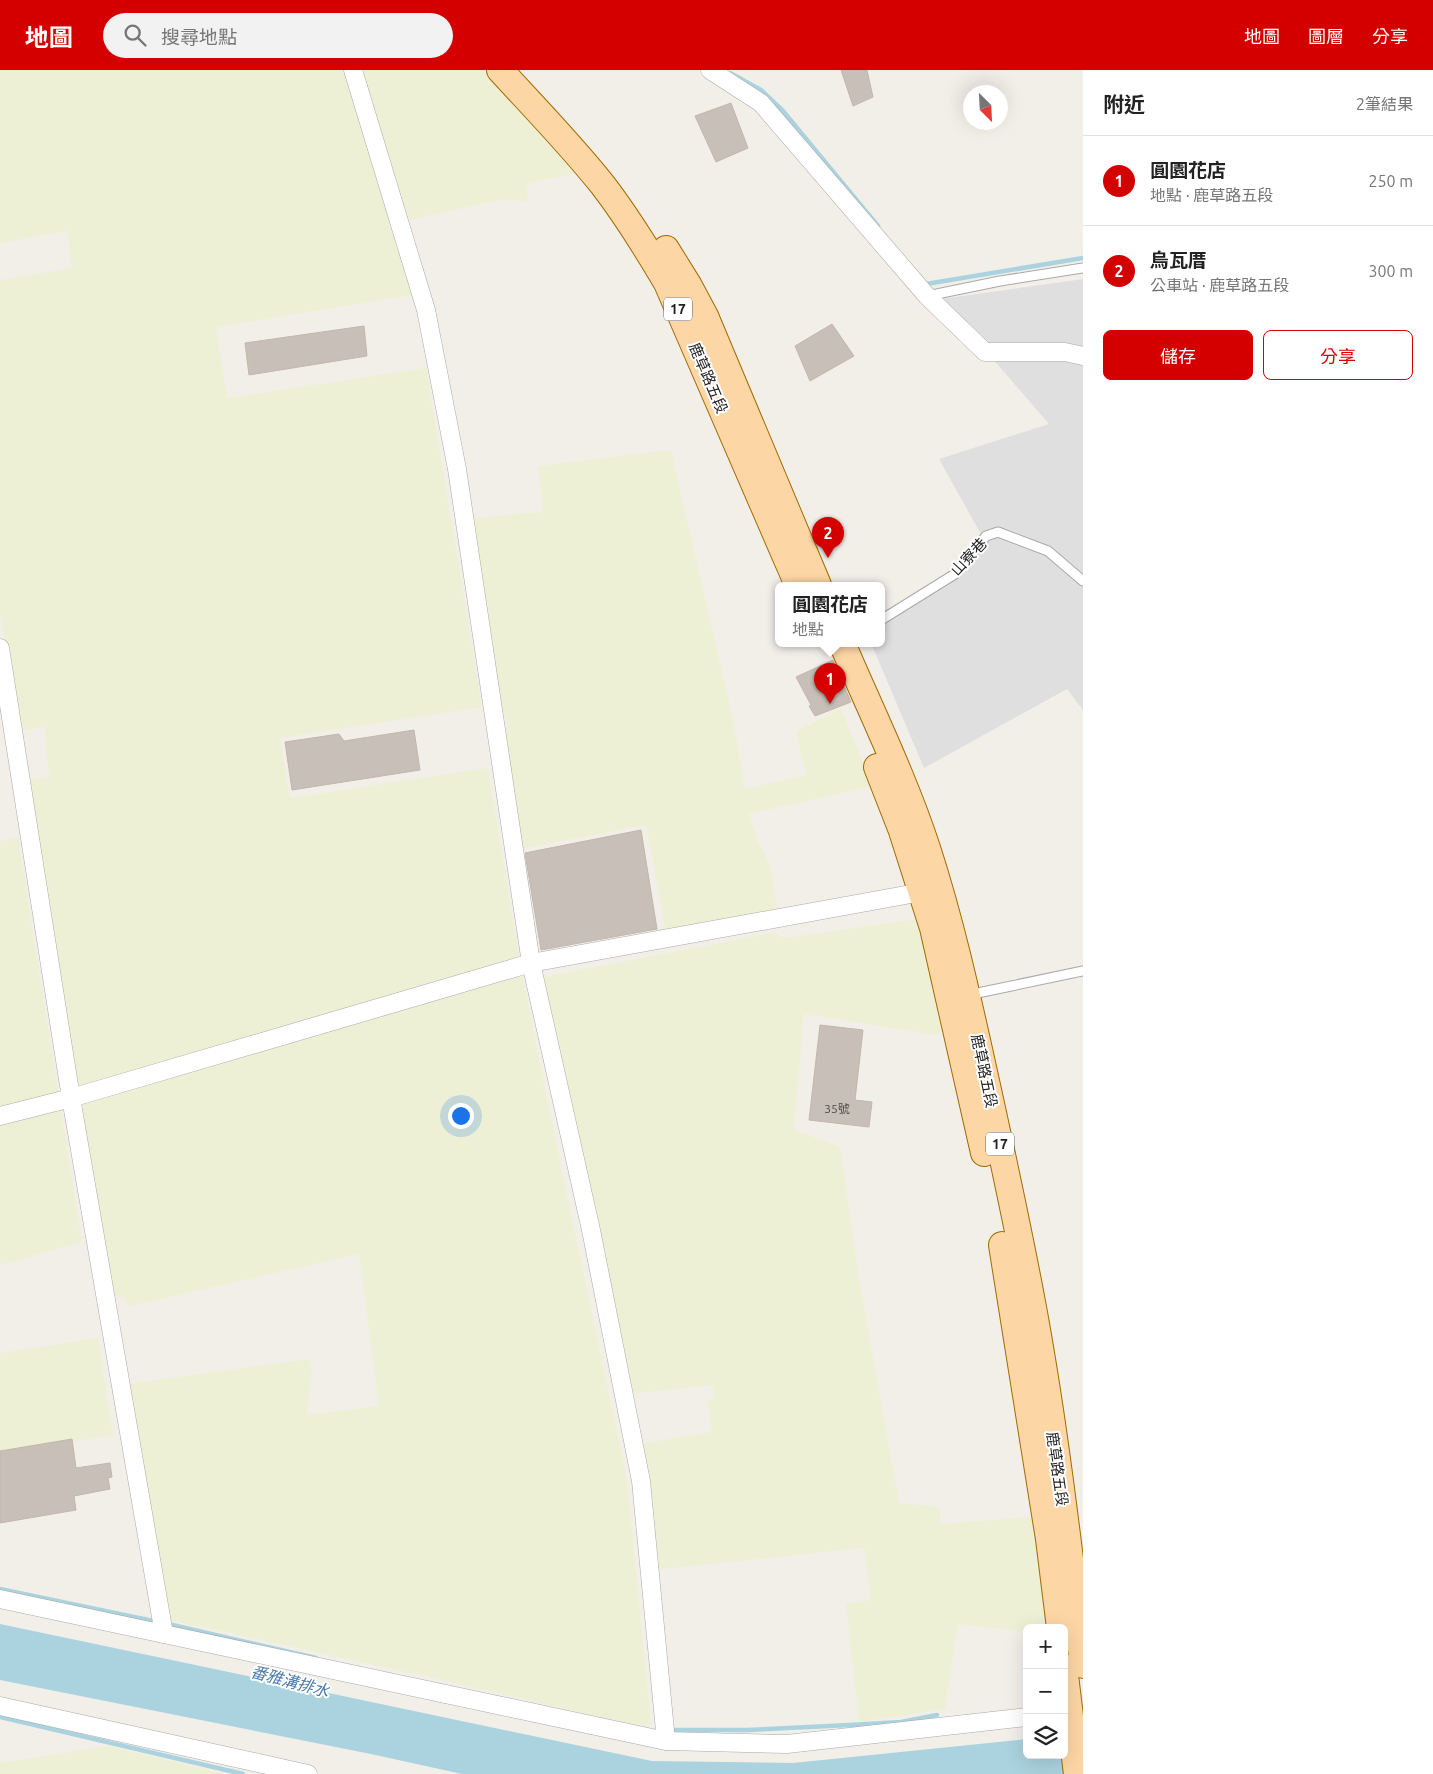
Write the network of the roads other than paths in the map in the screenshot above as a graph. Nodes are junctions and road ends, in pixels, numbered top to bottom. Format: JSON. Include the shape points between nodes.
{"nodes":[{"id":1,"x":353,"y":70,"type":"edge"},
{"id":2,"x":500,"y":70,"type":"edge"},
{"id":3,"x":524,"y":70,"type":"edge"},
{"id":4,"x":710,"y":70,"type":"edge"},
{"id":5,"x":1083,"y":268,"type":"edge"},
{"id":6,"x":927,"y":296,"type":"junction"},
{"id":7,"x":1083,"y":356,"type":"edge"},
{"id":8,"x":1083,"y":581,"type":"edge"},
{"id":9,"x":797,"y":582,"type":"edge"},
{"id":10,"x":817,"y":582,"type":"edge"},
{"id":11,"x":885,"y":618,"type":"edge"},
{"id":12,"x":835,"y":647,"type":"edge"},
{"id":13,"x":835,"y":647,"type":"edge"},
{"id":14,"x":0,"y":648,"type":"edge"},
{"id":15,"x":922,"y":892,"type":"junction"},
{"id":16,"x":531,"y":963,"type":"junction"},
{"id":17,"x":1083,"y":971,"type":"edge"},
{"id":18,"x":958,"y":997,"type":"junction"},
{"id":19,"x":71,"y":1098,"type":"junction"},
{"id":20,"x":0,"y":1116,"type":"edge"},
{"id":21,"x":1067,"y":1538,"type":"edge"},
{"id":22,"x":0,"y":1599,"type":"edge"},
{"id":23,"x":1060,"y":1624,"type":"edge"},
{"id":24,"x":164,"y":1634,"type":"junction"},
{"id":25,"x":1083,"y":1665,"type":"edge"},
{"id":26,"x":1064,"y":1669,"type":"edge"},
{"id":27,"x":0,"y":1706,"type":"edge"},
{"id":28,"x":1072,"y":1714,"type":"edge"},
{"id":29,"x":1023,"y":1717,"type":"edge"},
{"id":30,"x":666,"y":1741,"type":"junction"},
{"id":31,"x":308,"y":1774,"type":"edge"},
{"id":32,"x":1077,"y":1774,"type":"edge"}],
"edges":[{"from":1,"to":16,"type":"street","via":[[428,319],[457,469]]},
{"from":2,"to":9,"type":"main road","name":"鹿草路五段","number":"17","via":[[570,145],[602,185],[639,236],[667,283]]},
{"from":3,"to":10,"type":"main road","name":"鹿草路五段","number":"17","via":[[586,138],[637,202],[689,286],[705,316]]},
{"from":4,"to":6,"type":"street","via":[[761,103]]},
{"from":5,"to":6,"type":"lane"},
{"from":6,"to":7,"type":"street","via":[[985,352],[1065,352]]},
{"from":8,"to":11,"type":"lane","name":"山寮巷","via":[[1048,551],[998,532],[986,536],[955,574]]},
{"from":12,"to":15,"type":"main road","name":"鹿草路五段","number":"17"},
{"from":13,"to":18,"type":"main road","name":"鹿草路五段","number":"17","via":[[911,804],[927,848],[951,927]]},
{"from":14,"to":19,"type":"street"},
{"from":15,"to":16,"type":"street"},
{"from":15,"to":18,"type":"main road","name":"鹿草路五段","number":"17"},
{"from":16,"to":19,"type":"street"},
{"from":16,"to":30,"type":"street","via":[[591,1230],[642,1481]]},
{"from":17,"to":18,"type":"lane"},
{"from":18,"to":21,"type":"main road","name":"鹿草路五段","number":"17","via":[[1008,1276]]},
{"from":19,"to":20,"type":"street"},
{"from":19,"to":24,"type":"street"},
{"from":21,"to":23,"type":"main road","name":"鹿草路五段","number":"17"},
{"from":21,"to":25,"type":"main road","name":"鹿草路五段","number":"17"},
{"from":22,"to":24,"type":"street"},
{"from":24,"to":30,"type":"street"},
{"from":26,"to":28,"type":"main road"},
{"from":27,"to":31,"type":"street"},
{"from":28,"to":32,"type":"main road"},
{"from":29,"to":30,"type":"street","via":[[786,1744]]}]}
